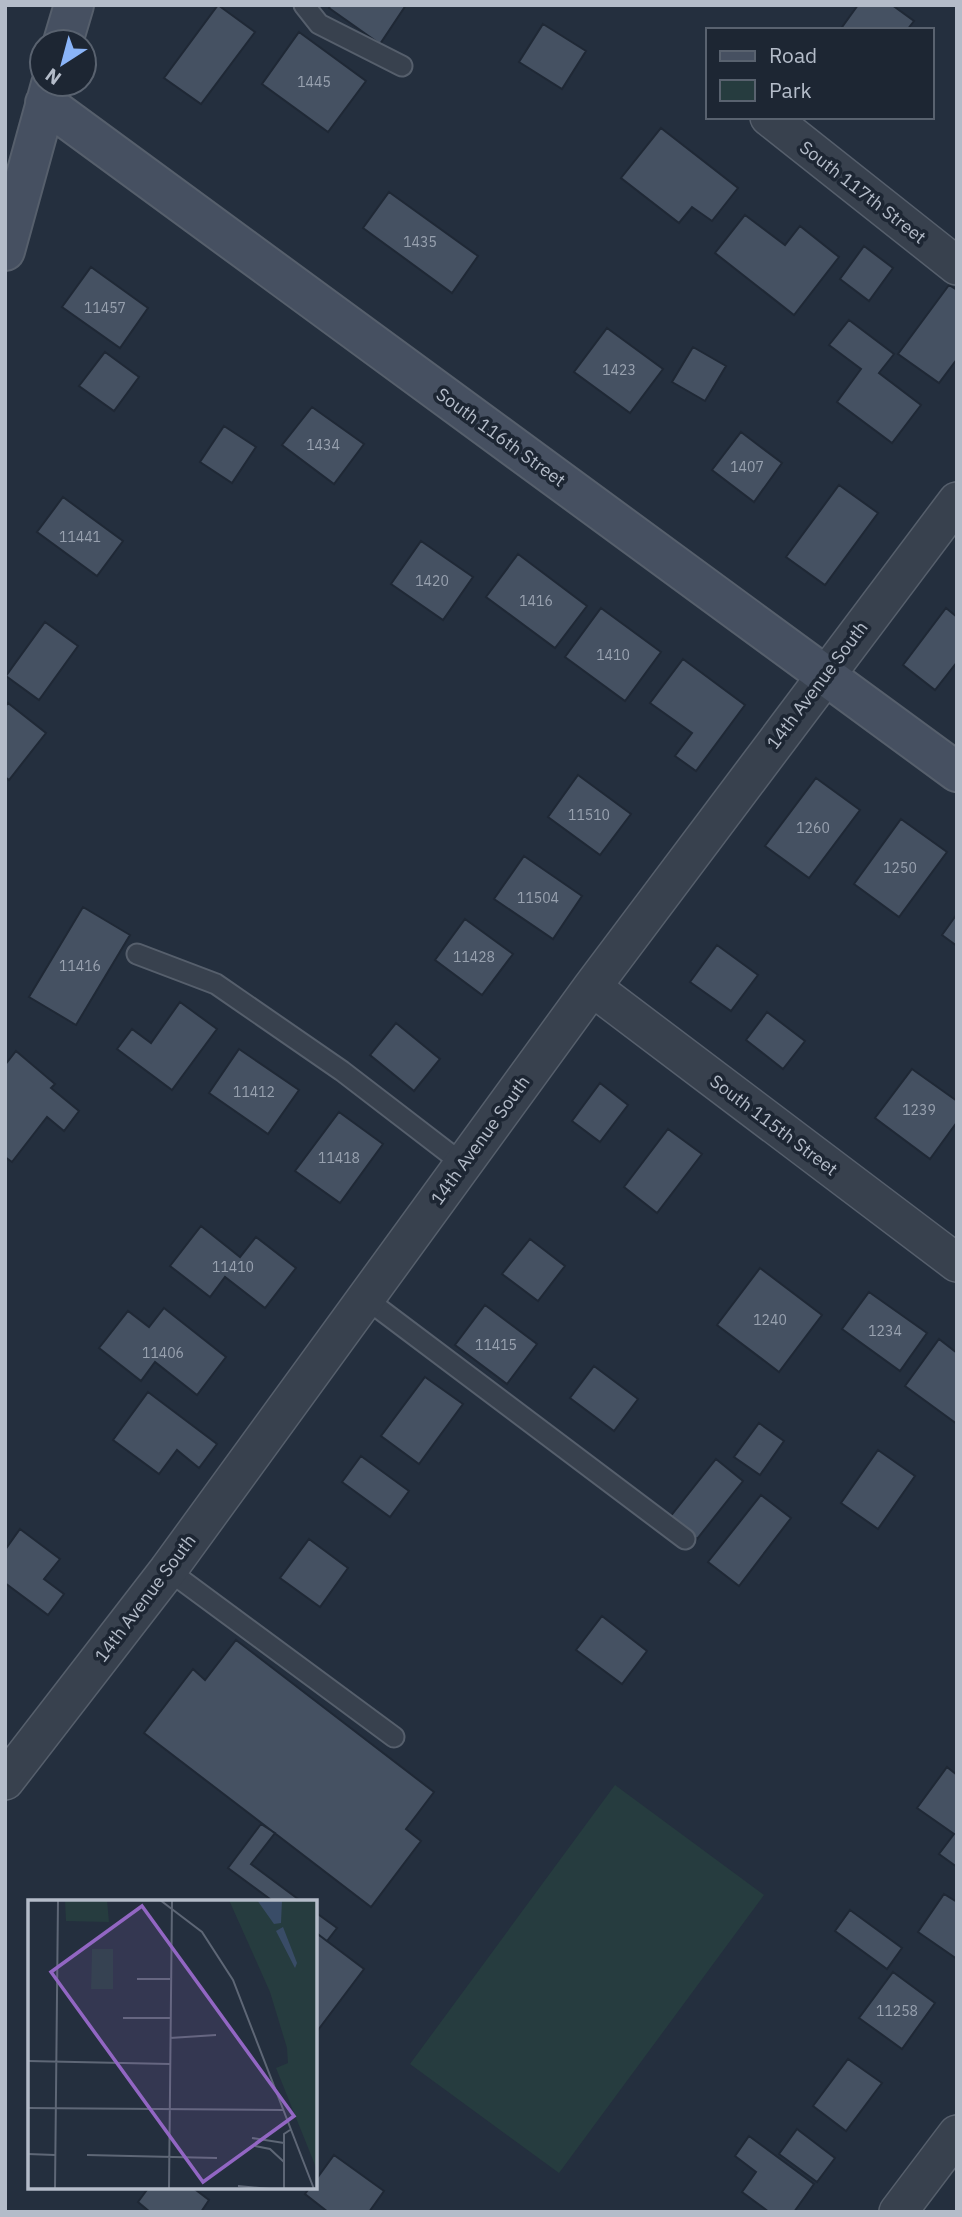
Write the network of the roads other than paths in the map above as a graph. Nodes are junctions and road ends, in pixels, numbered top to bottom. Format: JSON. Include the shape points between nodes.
{"nodes":[{"id":1,"x":74,"y":5,"type":"edge"},
{"id":2,"x":304,"y":5,"type":"edge"},
{"id":3,"x":67,"y":28,"type":"edge"},
{"id":4,"x":402,"y":66,"type":"dead end"},
{"id":5,"x":47,"y":98,"type":"edge"},
{"id":6,"x":55,"y":98,"type":"edge"},
{"id":7,"x":772,"y":119,"type":"edge"},
{"id":8,"x":5,"y":251,"type":"edge"},
{"id":9,"x":957,"y":267,"type":"edge"},
{"id":10,"x":957,"y":501,"type":"edge"},
{"id":11,"x":825,"y":674,"type":"junction"},
{"id":12,"x":957,"y":772,"type":"edge"},
{"id":13,"x":137,"y":954,"type":"dead end"},
{"id":14,"x":592,"y":986,"type":"junction"},
{"id":15,"x":463,"y":1164,"type":"junction"},
{"id":16,"x":957,"y":1264,"type":"edge"},
{"id":17,"x":365,"y":1298,"type":"junction"},
{"id":18,"x":685,"y":1539,"type":"dead end"},
{"id":19,"x":168,"y":1570,"type":"junction"},
{"id":20,"x":394,"y":1737,"type":"dead end"},
{"id":21,"x":5,"y":1781,"type":"edge"},
{"id":22,"x":957,"y":2134,"type":"edge"},
{"id":23,"x":898,"y":2212,"type":"edge"}],
"edges":[{"from":1,"to":3,"type":"street"},
{"from":2,"to":4,"type":"lane","via":[[319,24]]},
{"from":5,"to":8,"type":"street"},
{"from":6,"to":11,"type":"street","name":"South 116th Street"},
{"from":7,"to":9,"type":"street","name":"South 117th Street"},
{"from":10,"to":11,"type":"street","name":"14th Avenue South"},
{"from":11,"to":12,"type":"street","name":"South 116th Street"},
{"from":11,"to":14,"type":"street","name":"14th Avenue South"},
{"from":13,"to":15,"type":"lane","via":[[216,984],[342,1071]]},
{"from":14,"to":15,"type":"street","name":"14th Avenue South"},
{"from":14,"to":16,"type":"street","name":"South 115th Street"},
{"from":15,"to":17,"type":"street","name":"14th Avenue South"},
{"from":17,"to":18,"type":"lane"},
{"from":17,"to":19,"type":"street","name":"14th Avenue South"},
{"from":19,"to":20,"type":"lane"},
{"from":19,"to":21,"type":"street","name":"14th Avenue South"},
{"from":22,"to":23,"type":"street"}]}
